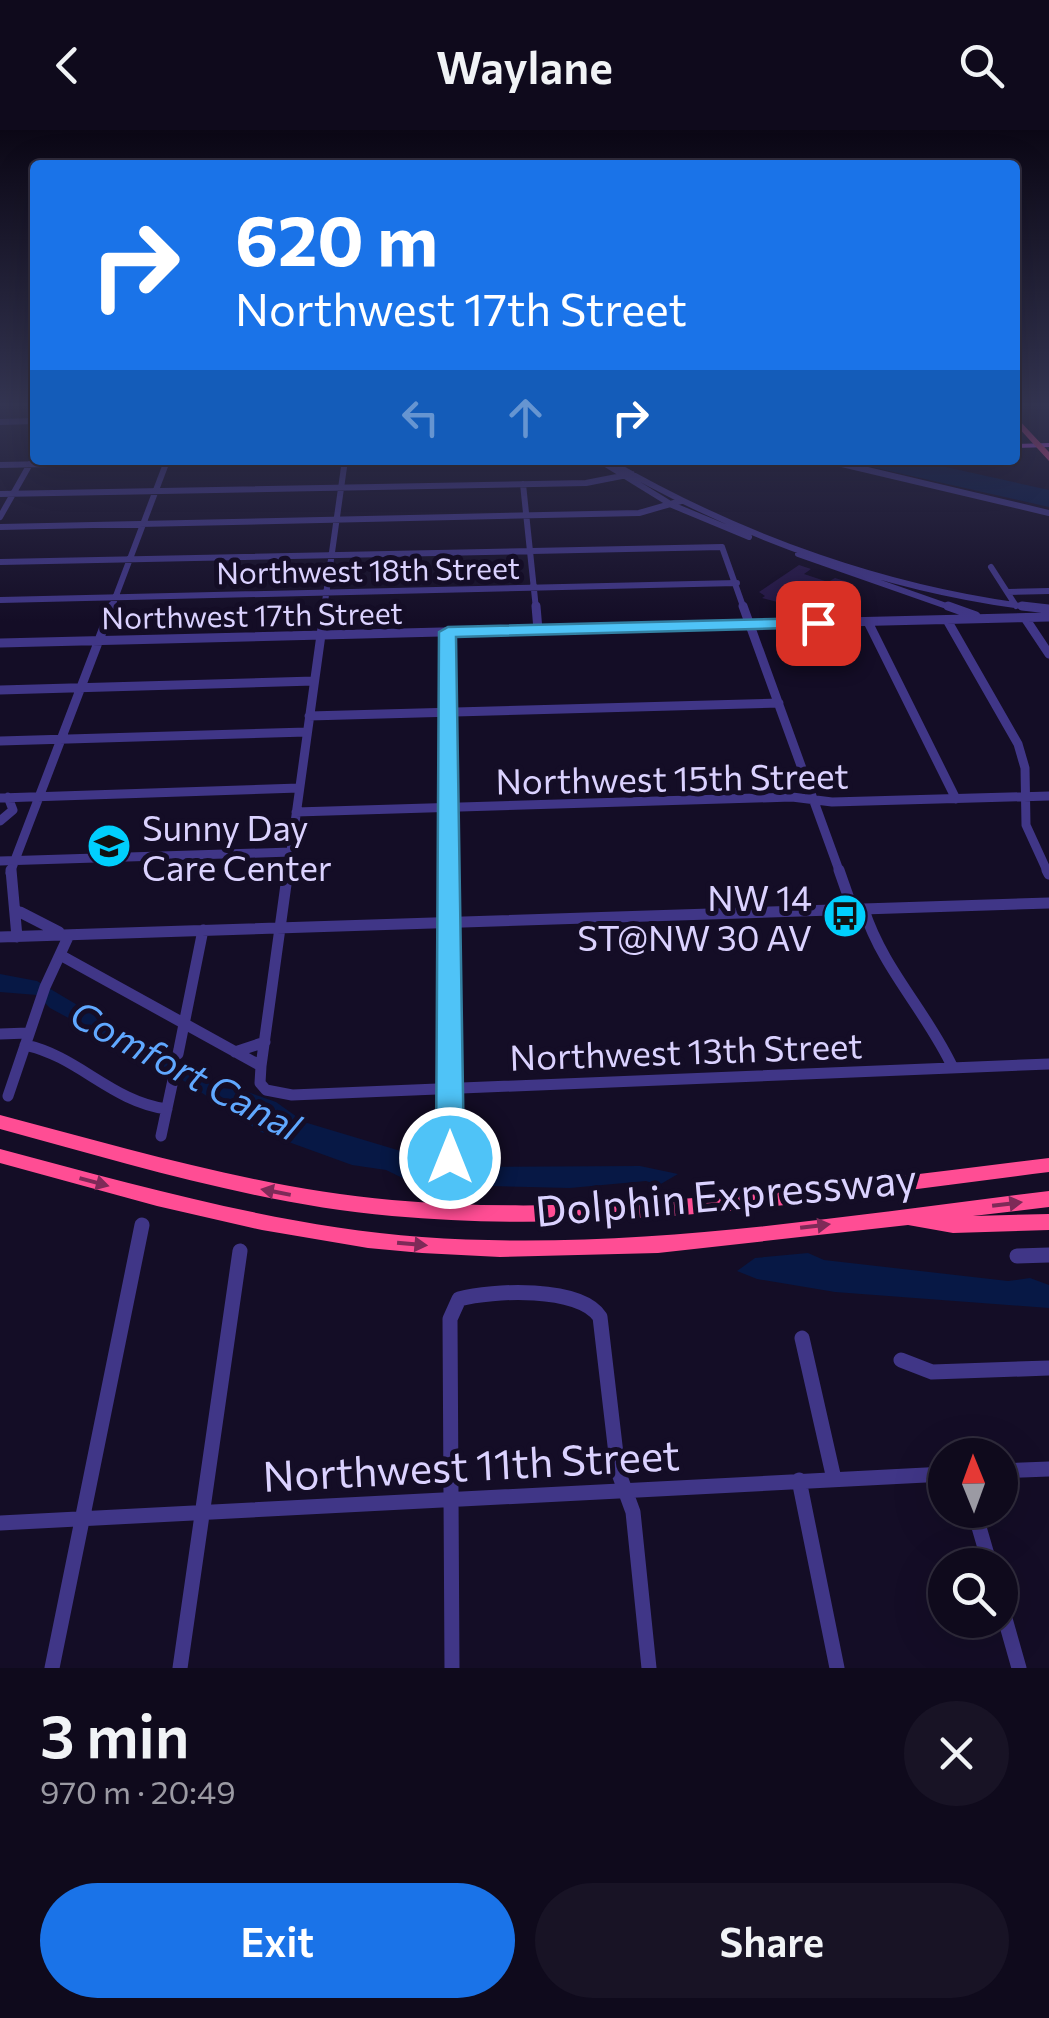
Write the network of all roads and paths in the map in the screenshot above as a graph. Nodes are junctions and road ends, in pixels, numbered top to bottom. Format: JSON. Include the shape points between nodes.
{"nodes":[{"id":1,"x":23,"y":477,"type":"edge"},
{"id":2,"x":161,"y":477,"type":"edge"},
{"id":3,"x":343,"y":477,"type":"edge"},
{"id":4,"x":612,"y":477,"type":"edge"},
{"id":5,"x":632,"y":477,"type":"edge"},
{"id":6,"x":634,"y":477,"type":"edge"},
{"id":7,"x":896,"y":477,"type":"edge"},
{"id":8,"x":522,"y":484,"type":"junction"},
{"id":9,"x":341,"y":487,"type":"junction"},
{"id":10,"x":156,"y":491,"type":"junction"},
{"id":11,"x":0,"y":494,"type":"edge"},
{"id":12,"x":13,"y":494,"type":"junction"},
{"id":13,"x":682,"y":501,"type":"junction"},
{"id":14,"x":672,"y":505,"type":"junction"},
{"id":15,"x":1049,"y":513,"type":"edge"},
{"id":16,"x":525,"y":516,"type":"junction"},
{"id":17,"x":0,"y":517,"type":"edge"},
{"id":18,"x":336,"y":519,"type":"junction"},
{"id":19,"x":143,"y":524,"type":"junction"},
{"id":20,"x":0,"y":526,"type":"edge"},
{"id":21,"x":742,"y":535,"type":"junction"},
{"id":22,"x":722,"y":547,"type":"junction"},
{"id":23,"x":529,"y":550,"type":"junction"},
{"id":24,"x":332,"y":554,"type":"junction"},
{"id":25,"x":130,"y":559,"type":"junction"},
{"id":26,"x":0,"y":562,"type":"edge"},
{"id":27,"x":991,"y":566,"type":"dead end"},
{"id":28,"x":737,"y":584,"type":"junction"},
{"id":29,"x":533,"y":588,"type":"junction"},
{"id":30,"x":1049,"y":591,"type":"edge"},
{"id":31,"x":326,"y":592,"type":"junction"},
{"id":32,"x":1008,"y":592,"type":"junction"},
{"id":33,"x":114,"y":597,"type":"junction"},
{"id":34,"x":0,"y":600,"type":"edge"},
{"id":35,"x":1016,"y":606,"type":"junction"},
{"id":36,"x":956,"y":609,"type":"junction"},
{"id":37,"x":1049,"y":612,"type":"edge"},
{"id":38,"x":1025,"y":618,"type":"junction"},
{"id":39,"x":984,"y":619,"type":"junction"},
{"id":40,"x":947,"y":620,"type":"junction"},
{"id":41,"x":868,"y":622,"type":"junction"},
{"id":42,"x":752,"y":624,"type":"junction"},
{"id":43,"x":538,"y":630,"type":"junction"},
{"id":44,"x":448,"y":632,"type":"junction"},
{"id":45,"x":320,"y":635,"type":"junction"},
{"id":46,"x":98,"y":640,"type":"junction"},
{"id":47,"x":0,"y":643,"type":"edge"},
{"id":48,"x":1049,"y":654,"type":"edge"},
{"id":49,"x":314,"y":682,"type":"junction"},
{"id":50,"x":80,"y":688,"type":"junction"},
{"id":51,"x":0,"y":690,"type":"edge"},
{"id":52,"x":779,"y":703,"type":"junction"},
{"id":53,"x":448,"y":712,"type":"junction"},
{"id":54,"x":309,"y":716,"type":"junction"},
{"id":55,"x":306,"y":732,"type":"junction"},
{"id":56,"x":60,"y":739,"type":"junction"},
{"id":57,"x":0,"y":741,"type":"edge"},
{"id":58,"x":299,"y":788,"type":"junction"},
{"id":59,"x":1049,"y":796,"type":"edge"},
{"id":60,"x":37,"y":797,"type":"junction"},
{"id":61,"x":1025,"y":797,"type":"junction"},
{"id":62,"x":4,"y":798,"type":"edge"},
{"id":63,"x":956,"y":799,"type":"junction"},
{"id":64,"x":814,"y":800,"type":"junction"},
{"id":65,"x":448,"y":807,"type":"junction"},
{"id":66,"x":296,"y":812,"type":"junction"},
{"id":67,"x":28,"y":821,"type":"junction"},
{"id":68,"x":0,"y":822,"type":"edge"},
{"id":69,"x":291,"y":852,"type":"junction"},
{"id":70,"x":0,"y":861,"type":"edge"},
{"id":71,"x":13,"y":861,"type":"junction"},
{"id":72,"x":1049,"y":874,"type":"edge"},
{"id":73,"x":1049,"y":904,"type":"edge"},
{"id":74,"x":858,"y":910,"type":"junction"},
{"id":75,"x":20,"y":912,"type":"junction"},
{"id":76,"x":448,"y":924,"type":"junction"},
{"id":77,"x":281,"y":928,"type":"junction"},
{"id":78,"x":203,"y":930,"type":"junction"},
{"id":79,"x":69,"y":935,"type":"junction"},
{"id":80,"x":17,"y":937,"type":"junction"},
{"id":81,"x":0,"y":938,"type":"edge"},
{"id":82,"x":62,"y":956,"type":"junction"},
{"id":83,"x":182,"y":1022,"type":"junction"},
{"id":84,"x":0,"y":1034,"type":"edge"},
{"id":85,"x":27,"y":1039,"type":"junction"},
{"id":86,"x":264,"y":1042,"type":"junction"},
{"id":87,"x":234,"y":1052,"type":"junction"},
{"id":88,"x":178,"y":1054,"type":"dead end"},
{"id":89,"x":1049,"y":1064,"type":"edge"},
{"id":90,"x":261,"y":1066,"type":"junction"},
{"id":91,"x":953,"y":1068,"type":"junction"},
{"id":92,"x":173,"y":1080,"type":"dead end"},
{"id":93,"x":450,"y":1086,"type":"junction"},
{"id":94,"x":8,"y":1096,"type":"dead end"},
{"id":95,"x":166,"y":1110,"type":"junction"},
{"id":96,"x":0,"y":1122,"type":"edge"},
{"id":97,"x":160,"y":1136,"type":"dead end"},
{"id":98,"x":0,"y":1156,"type":"edge"},
{"id":99,"x":450,"y":1158,"type":"dead end"},
{"id":100,"x":1049,"y":1162,"type":"edge"},
{"id":101,"x":1049,"y":1199,"type":"edge"},
{"id":102,"x":896,"y":1216,"type":"junction"},
{"id":103,"x":1049,"y":1222,"type":"edge"},
{"id":104,"x":142,"y":1225,"type":"dead end"},
{"id":105,"x":240,"y":1252,"type":"dead end"},
{"id":106,"x":1049,"y":1254,"type":"edge"},
{"id":107,"x":1017,"y":1256,"type":"dead end"},
{"id":108,"x":802,"y":1338,"type":"dead end"},
{"id":109,"x":902,"y":1360,"type":"dead end"},
{"id":110,"x":1049,"y":1368,"type":"edge"},
{"id":111,"x":1049,"y":1469,"type":"edge"},
{"id":112,"x":1018,"y":1470,"type":"edge"},
{"id":113,"x":928,"y":1475,"type":"edge"},
{"id":114,"x":798,"y":1480,"type":"junction"},
{"id":115,"x":834,"y":1480,"type":"junction"},
{"id":116,"x":624,"y":1490,"type":"junction"},
{"id":117,"x":452,"y":1499,"type":"junction"},
{"id":118,"x":202,"y":1513,"type":"junction"},
{"id":119,"x":83,"y":1519,"type":"junction"},
{"id":120,"x":0,"y":1523,"type":"edge"},
{"id":121,"x":1011,"y":1638,"type":"edge"},
{"id":122,"x":52,"y":1668,"type":"edge"},
{"id":123,"x":180,"y":1668,"type":"edge"},
{"id":124,"x":452,"y":1668,"type":"edge"},
{"id":125,"x":650,"y":1668,"type":"edge"},
{"id":126,"x":837,"y":1668,"type":"edge"},
{"id":127,"x":1020,"y":1668,"type":"edge"}],
"edges":[{"from":1,"to":12,"type":"street"},
{"from":2,"to":10,"type":"street"},
{"from":3,"to":9,"type":"street"},
{"from":4,"to":8,"type":"street"},
{"from":5,"to":14,"type":"street"},
{"from":6,"to":13,"type":"street"},
{"from":7,"to":15,"type":"street"},
{"from":8,"to":9,"type":"street"},
{"from":8,"to":16,"type":"street"},
{"from":9,"to":10,"type":"street"},
{"from":9,"to":18,"type":"street"},
{"from":10,"to":12,"type":"street"},
{"from":10,"to":19,"type":"street"},
{"from":11,"to":12,"type":"street"},
{"from":12,"to":17,"type":"street"},
{"from":13,"to":14,"type":"street"},
{"from":13,"to":35,"type":"street","via":[[884,576]]},
{"from":14,"to":16,"type":"street","via":[[645,513]]},
{"from":14,"to":21,"type":"street"},
{"from":16,"to":18,"type":"street"},
{"from":16,"to":23,"type":"street"},
{"from":18,"to":19,"type":"street"},
{"from":18,"to":24,"type":"street"},
{"from":19,"to":20,"type":"street"},
{"from":19,"to":25,"type":"street"},
{"from":21,"to":22,"type":"street"},
{"from":21,"to":36,"type":"street"},
{"from":22,"to":23,"type":"street"},
{"from":22,"to":28,"type":"street"},
{"from":23,"to":24,"type":"street"},
{"from":23,"to":29,"type":"street"},
{"from":24,"to":25,"type":"street"},
{"from":24,"to":31,"type":"street"},
{"from":25,"to":26,"type":"street"},
{"from":25,"to":33,"type":"street"},
{"from":27,"to":32,"type":"street"},
{"from":28,"to":29,"type":"street","name":"Northwest 18th Street"},
{"from":28,"to":42,"type":"street"},
{"from":29,"to":31,"type":"street","name":"Northwest 18th Street"},
{"from":29,"to":43,"type":"street"},
{"from":30,"to":32,"type":"street"},
{"from":31,"to":33,"type":"street","name":"Northwest 18th Street"},
{"from":31,"to":45,"type":"street"},
{"from":32,"to":35,"type":"street"},
{"from":33,"to":34,"type":"street","name":"Northwest 18th Street"},
{"from":33,"to":46,"type":"street"},
{"from":35,"to":37,"type":"street"},
{"from":36,"to":39,"type":"street"},
{"from":36,"to":40,"type":"street"},
{"from":37,"to":38,"type":"street","name":"Northwest 17th Street"},
{"from":37,"to":39,"type":"street","name":"Northwest 17th Street"},
{"from":38,"to":39,"type":"street","name":"Northwest 17th Street"},
{"from":38,"to":48,"type":"street"},
{"from":39,"to":40,"type":"street","name":"Northwest 17th Street"},
{"from":40,"to":41,"type":"street","name":"Northwest 17th Street"},
{"from":40,"to":61,"type":"street","via":[[1018,744]]},
{"from":41,"to":42,"type":"street","name":"Northwest 17th Street"},
{"from":41,"to":63,"type":"street"},
{"from":42,"to":43,"type":"street","name":"Northwest 17th Street"},
{"from":42,"to":52,"type":"street"},
{"from":43,"to":44,"type":"street","name":"Northwest 17th Street"},
{"from":44,"to":45,"type":"street","name":"Northwest 17th Street"},
{"from":44,"to":53,"type":"street"},
{"from":45,"to":46,"type":"street","name":"Northwest 17th Street"},
{"from":45,"to":49,"type":"street"},
{"from":46,"to":47,"type":"street","name":"Northwest 17th Street"},
{"from":46,"to":50,"type":"street"},
{"from":49,"to":50,"type":"street"},
{"from":49,"to":54,"type":"street"},
{"from":50,"to":51,"type":"street"},
{"from":50,"to":56,"type":"street"},
{"from":52,"to":53,"type":"street"},
{"from":52,"to":64,"type":"street"},
{"from":53,"to":54,"type":"street"},
{"from":53,"to":65,"type":"street"},
{"from":54,"to":55,"type":"street"},
{"from":55,"to":56,"type":"street"},
{"from":55,"to":58,"type":"street"},
{"from":56,"to":57,"type":"street"},
{"from":56,"to":60,"type":"street"},
{"from":58,"to":60,"type":"street"},
{"from":58,"to":66,"type":"street"},
{"from":59,"to":61,"type":"street","name":"Northwest 15th Street"},
{"from":60,"to":62,"type":"street"},
{"from":60,"to":67,"type":"street"},
{"from":61,"to":63,"type":"street","name":"Northwest 15th Street"},
{"from":61,"to":72,"type":"street","via":[[1028,831]]},
{"from":62,"to":68,"type":"street","via":[[13,810]]},
{"from":63,"to":64,"type":"street","name":"Northwest 15th Street"},
{"from":64,"to":65,"type":"street","name":"Northwest 15th Street"},
{"from":64,"to":74,"type":"street"},
{"from":65,"to":66,"type":"street","name":"Northwest 15th Street"},
{"from":65,"to":76,"type":"street"},
{"from":66,"to":69,"type":"street"},
{"from":67,"to":68,"type":"street"},
{"from":67,"to":71,"type":"street"},
{"from":69,"to":71,"type":"street"},
{"from":69,"to":77,"type":"street"},
{"from":70,"to":71,"type":"street"},
{"from":71,"to":75,"type":"street","via":[[8,888]]},
{"from":73,"to":74,"type":"street"},
{"from":74,"to":76,"type":"street"},
{"from":74,"to":91,"type":"street","via":[[884,965],[936,1030]]},
{"from":75,"to":79,"type":"street"},
{"from":75,"to":80,"type":"street"},
{"from":76,"to":77,"type":"street"},
{"from":76,"to":93,"type":"street"},
{"from":77,"to":78,"type":"street"},
{"from":77,"to":86,"type":"street"},
{"from":78,"to":79,"type":"street"},
{"from":78,"to":83,"type":"street"},
{"from":79,"to":80,"type":"street"},
{"from":79,"to":82,"type":"street"},
{"from":80,"to":81,"type":"street"},
{"from":82,"to":83,"type":"street"},
{"from":82,"to":85,"type":"street"},
{"from":83,"to":87,"type":"street"},
{"from":83,"to":88,"type":"street"},
{"from":84,"to":85,"type":"street"},
{"from":85,"to":94,"type":"street"},
{"from":85,"to":95,"type":"street","via":[[138,1107]]},
{"from":86,"to":87,"type":"street"},
{"from":86,"to":90,"type":"street"},
{"from":87,"to":90,"type":"street"},
{"from":89,"to":91,"type":"street","name":"Northwest 13th Street"},
{"from":90,"to":93,"type":"street","name":"Northwest 13th Street","via":[[266,1090],[292,1095]]},
{"from":91,"to":93,"type":"street","name":"Northwest 13th Street"},
{"from":92,"to":95,"type":"street"},
{"from":93,"to":99,"type":"street"},
{"from":95,"to":97,"type":"street"},
{"from":100,"to":96,"type":"highway","name":"Dolphin Expressway","one_way":true,"via":[[626,1212],[443,1212],[245,1186]]},
{"from":98,"to":102,"type":"highway","name":"Dolphin Expressway","one_way":true,"via":[[219,1216],[440,1246],[628,1246]]},
{"from":102,"to":101,"type":"highway","name":"Dolphin Expressway","one_way":true},
{"from":102,"to":103,"type":"highway","via":[[953,1225]]},
{"from":104,"to":119,"type":"street"},
{"from":105,"to":118,"type":"street"},
{"from":106,"to":107,"type":"street"},
{"from":108,"to":115,"type":"street"},
{"from":109,"to":110,"type":"street","via":[[932,1372]]},
{"from":111,"to":112,"type":"street"},
{"from":113,"to":115,"type":"street","name":"Northwest 11th Street"},
{"from":114,"to":115,"type":"street","name":"Northwest 11th Street"},
{"from":114,"to":116,"type":"street","name":"Northwest 11th Street"},
{"from":114,"to":126,"type":"street"},
{"from":116,"to":117,"type":"street","name":"Northwest 11th Street"},
{"from":116,"to":117,"type":"street","via":[[604,1328],[595,1308],[578,1299],[478,1292],[459,1299],[450,1319]]},
{"from":116,"to":125,"type":"street","via":[[633,1512]]},
{"from":117,"to":118,"type":"street","name":"Northwest 11th Street"},
{"from":117,"to":124,"type":"street"},
{"from":118,"to":119,"type":"street","name":"Northwest 11th Street"},
{"from":118,"to":123,"type":"street"},
{"from":119,"to":120,"type":"street","name":"Northwest 11th Street"},
{"from":119,"to":122,"type":"street"},
{"from":121,"to":127,"type":"street"}]}
